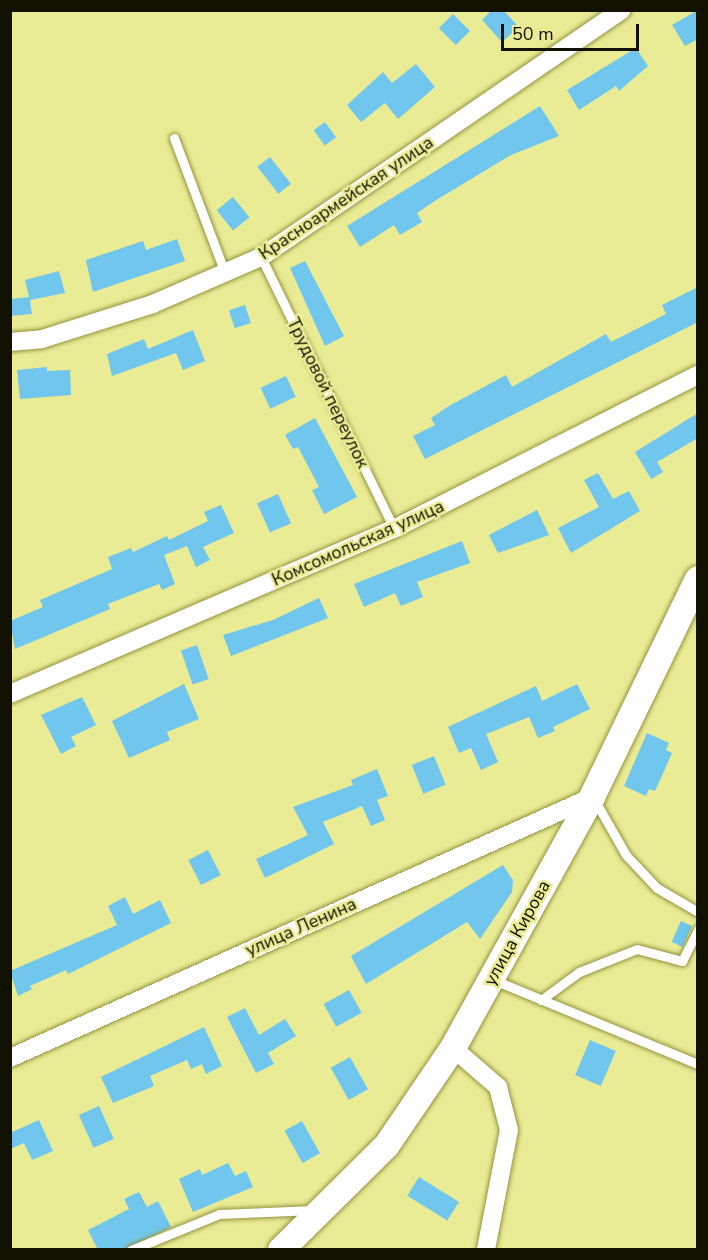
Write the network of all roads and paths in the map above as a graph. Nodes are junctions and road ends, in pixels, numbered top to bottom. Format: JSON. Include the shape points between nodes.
{"nodes":[{"id":1,"x":622,"y":10,"type":"edge"},
{"id":2,"x":174,"y":138,"type":"dead end"},
{"id":3,"x":261,"y":257,"type":"junction"},
{"id":4,"x":225,"y":273,"type":"junction"},
{"id":5,"x":10,"y":342,"type":"edge"},
{"id":6,"x":698,"y":375,"type":"edge"},
{"id":7,"x":394,"y":530,"type":"junction"},
{"id":8,"x":698,"y":579,"type":"edge"},
{"id":9,"x":690,"y":612,"type":"edge"},
{"id":10,"x":10,"y":694,"type":"edge"},
{"id":11,"x":592,"y":797,"type":"junction"},
{"id":12,"x":698,"y":912,"type":"edge"},
{"id":13,"x":698,"y":929,"type":"edge"},
{"id":14,"x":491,"y":979,"type":"junction"},
{"id":15,"x":541,"y":1000,"type":"junction"},
{"id":16,"x":453,"y":1048,"type":"junction"},
{"id":17,"x":10,"y":1058,"type":"edge"},
{"id":18,"x":698,"y":1064,"type":"edge"},
{"id":19,"x":322,"y":1210,"type":"junction"},
{"id":20,"x":131,"y":1250,"type":"edge"},
{"id":21,"x":281,"y":1250,"type":"edge"},
{"id":22,"x":486,"y":1250,"type":"edge"}],
"edges":[{"from":1,"to":3,"type":"street","name":"Красноармейская улица"},
{"from":2,"to":4,"type":"lane"},
{"from":3,"to":4,"type":"street","name":"Красноармейская улица"},
{"from":3,"to":7,"type":"lane","name":"Трудовой переулок"},
{"from":4,"to":5,"type":"street","name":"Красноармейская улица","via":[[153,304],[42,339]]},
{"from":6,"to":7,"type":"street","name":"Комсомольская улица"},
{"from":7,"to":10,"type":"street","name":"Комсомольская улица"},
{"from":8,"to":9,"type":"main road","name":"улица Кирова"},
{"from":9,"to":11,"type":"main road","name":"улица Кирова"},
{"from":11,"to":12,"type":"lane","via":[[626,855],[657,888]]},
{"from":11,"to":14,"type":"main road","name":"улица Кирова"},
{"from":11,"to":17,"type":"street","name":"улица Ленина"},
{"from":13,"to":15,"type":"lane","via":[[682,962],[637,949],[579,972]]},
{"from":14,"to":15,"type":"lane"},
{"from":14,"to":16,"type":"main road","name":"улица Кирова"},
{"from":15,"to":18,"type":"lane"},
{"from":16,"to":19,"type":"main road","name":"улица Кирова","via":[[387,1145]]},
{"from":16,"to":22,"type":"street","via":[[498,1087],[509,1130]]},
{"from":19,"to":20,"type":"lane","via":[[219,1214]]},
{"from":19,"to":21,"type":"main road","name":"улица Кирова"}]}
